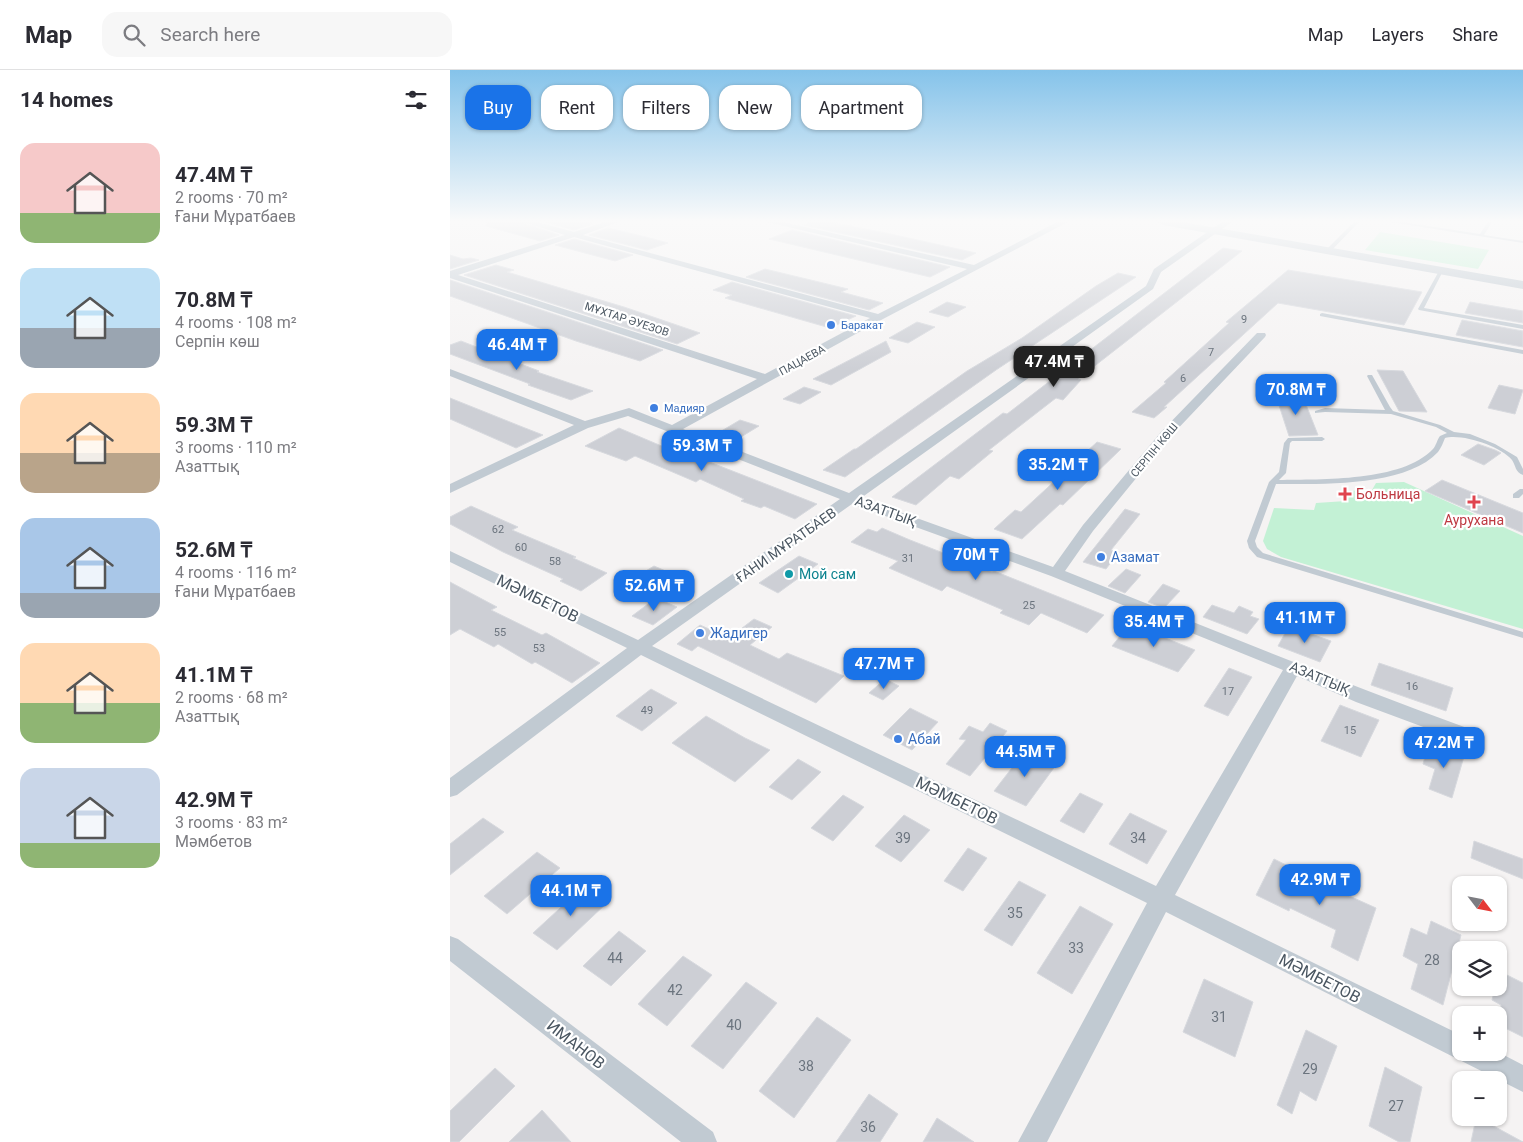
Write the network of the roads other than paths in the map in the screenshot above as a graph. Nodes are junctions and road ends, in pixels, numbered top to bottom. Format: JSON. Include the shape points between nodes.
{"nodes":[{"id":1,"x":712,"y":272,"type":"edge"},
{"id":2,"x":968,"y":272,"type":"edge"},
{"id":3,"x":1157,"y":272,"type":"edge"},
{"id":4,"x":1440,"y":272,"type":"edge"},
{"id":5,"x":1447,"y":272,"type":"edge"},
{"id":6,"x":450,"y":275,"type":"edge"},
{"id":7,"x":1523,"y":285,"type":"edge"},
{"id":8,"x":1322,"y":316,"type":"dead end"},
{"id":9,"x":879,"y":317,"type":"junction"},
{"id":10,"x":1523,"y":327,"type":"edge"},
{"id":11,"x":1261,"y":335,"type":"dead end"},
{"id":12,"x":1523,"y":352,"type":"edge"},
{"id":13,"x":450,"y":372,"type":"edge"},
{"id":14,"x":1370,"y":376,"type":"dead end"},
{"id":15,"x":768,"y":378,"type":"junction"},
{"id":16,"x":1317,"y":412,"type":"dead end"},
{"id":17,"x":1391,"y":412,"type":"junction"},
{"id":18,"x":584,"y":425,"type":"junction"},
{"id":19,"x":673,"y":429,"type":"junction"},
{"id":20,"x":1452,"y":434,"type":"junction"},
{"id":21,"x":1322,"y":439,"type":"dead end"},
{"id":22,"x":1523,"y":473,"type":"edge"},
{"id":23,"x":1273,"y":482,"type":"junction"},
{"id":24,"x":450,"y":489,"type":"edge"},
{"id":25,"x":851,"y":499,"type":"junction"},
{"id":26,"x":450,"y":556,"type":"edge"},
{"id":27,"x":1056,"y":573,"type":"junction"},
{"id":28,"x":1523,"y":635,"type":"edge"},
{"id":29,"x":640,"y":647,"type":"junction"},
{"id":30,"x":1294,"y":667,"type":"junction"},
{"id":31,"x":1460,"y":733,"type":"dead end"},
{"id":32,"x":450,"y":789,"type":"edge"},
{"id":33,"x":1161,"y":899,"type":"junction"},
{"id":34,"x":450,"y":947,"type":"edge"},
{"id":35,"x":1452,"y":1044,"type":"edge"},
{"id":36,"x":1488,"y":1061,"type":"edge"},
{"id":37,"x":1523,"y":1079,"type":"edge"},
{"id":38,"x":703,"y":1142,"type":"edge"},
{"id":39,"x":1032,"y":1142,"type":"edge"}],
"edges":[{"from":1,"to":9,"type":"street"},
{"from":2,"to":9,"type":"street","name":"ПАЦАЕВА"},
{"from":3,"to":25,"type":"street","name":"ҒАНИ МҰРАТБАЕВ","via":[[1150,288]]},
{"from":4,"to":10,"type":"lane","via":[[1421,309]]},
{"from":5,"to":7,"type":"street"},
{"from":6,"to":15,"type":"street","name":"МҰХТАР ӘУЕЗОВ"},
{"from":8,"to":12,"type":"lane"},
{"from":9,"to":15,"type":"street","name":"ПАЦАЕВА"},
{"from":11,"to":27,"type":"street","name":"СЕРПІН КӨШ","via":[[1165,435],[1088,528]]},
{"from":13,"to":18,"type":"street"},
{"from":14,"to":17,"type":"lane"},
{"from":15,"to":19,"type":"street","name":"ПАЦАЕВА"},
{"from":16,"to":17,"type":"lane"},
{"from":17,"to":20,"type":"lane","via":[[1438,426]]},
{"from":18,"to":19,"type":"street","name":"АЗАТТЫҚ","via":[[629,412]]},
{"from":18,"to":24,"type":"street"},
{"from":19,"to":25,"type":"street","name":"АЗАТТЫҚ"},
{"from":20,"to":22,"type":"lane","via":[[1470,437],[1499,449],[1514,458]]},
{"from":20,"to":23,"type":"lane","via":[[1442,437],[1436,450],[1405,469],[1346,480]]},
{"from":21,"to":23,"type":"lane","via":[[1290,439],[1282,473]]},
{"from":23,"to":28,"type":"lane","via":[[1251,541],[1260,555]]},
{"from":25,"to":27,"type":"street","name":"АЗАТТЫҚ"},
{"from":25,"to":29,"type":"street","name":"ҒАНИ МҰРАТБАЕВ"},
{"from":26,"to":29,"type":"street","name":"МӘМБЕТОВ"},
{"from":27,"to":30,"type":"street","name":"АЗАТТЫҚ"},
{"from":29,"to":32,"type":"street","name":"ҒАНИ МҰРАТБАЕВ"},
{"from":29,"to":33,"type":"street","name":"МӘМБЕТОВ"},
{"from":30,"to":31,"type":"street","name":"АЗАТТЫҚ","via":[[1362,697]]},
{"from":30,"to":33,"type":"street"},
{"from":33,"to":35,"type":"street","name":"МӘМБЕТОВ"},
{"from":33,"to":39,"type":"street"},
{"from":34,"to":38,"type":"street","name":"ИМАНОВ"},
{"from":36,"to":37,"type":"street"}]}
